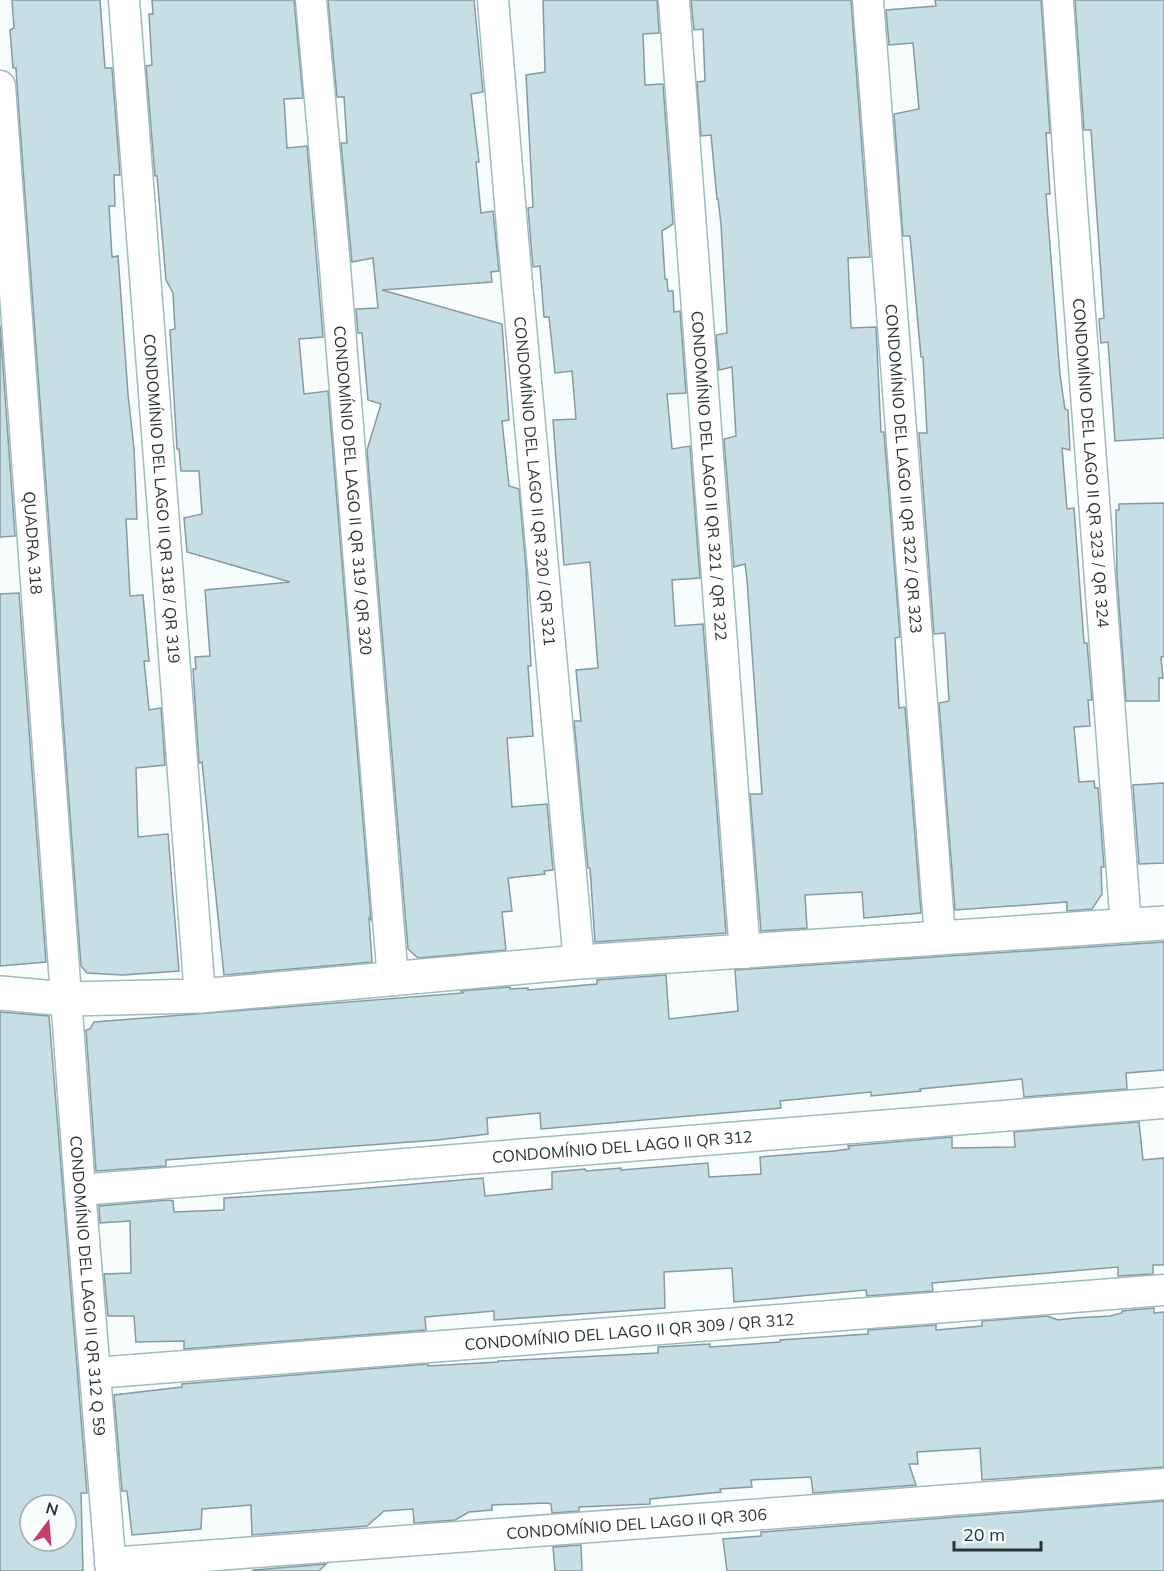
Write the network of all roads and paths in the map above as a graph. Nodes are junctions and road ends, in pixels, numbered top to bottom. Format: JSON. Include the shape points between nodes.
{"nodes":[{"id":1,"x":124,"y":0,"type":"edge"},
{"id":2,"x":311,"y":0,"type":"edge"},
{"id":3,"x":493,"y":0,"type":"edge"},
{"id":4,"x":674,"y":0,"type":"edge"},
{"id":5,"x":868,"y":0,"type":"edge"},
{"id":6,"x":1058,"y":0,"type":"edge"},
{"id":7,"x":0,"y":86,"type":"edge"},
{"id":8,"x":1164,"y":923,"type":"edge"},
{"id":9,"x":1126,"y":926,"type":"junction"},
{"id":10,"x":940,"y":937,"type":"junction"},
{"id":11,"x":745,"y":953,"type":"junction"},
{"id":12,"x":579,"y":963,"type":"junction"},
{"id":13,"x":393,"y":980,"type":"junction"},
{"id":14,"x":0,"y":993,"type":"edge"},
{"id":15,"x":200,"y":996,"type":"junction"},
{"id":16,"x":67,"y":999,"type":"junction"},
{"id":17,"x":1164,"y":1102,"type":"edge"},
{"id":18,"x":80,"y":1190,"type":"junction"},
{"id":19,"x":1164,"y":1290,"type":"edge"},
{"id":20,"x":95,"y":1373,"type":"junction"},
{"id":21,"x":1164,"y":1484,"type":"edge"},
{"id":22,"x":110,"y":1567,"type":"edge"}],
"edges":[{"from":1,"to":15,"type":"street","name":"CONDOMÍNIO DEL LAGO II QR 318 / QR 319"},
{"from":2,"to":13,"type":"street","name":"CONDOMÍNIO DEL LAGO II QR 319 / QR 320"},
{"from":3,"to":12,"type":"street","name":"CONDOMÍNIO DEL LAGO II QR 320 / QR 321"},
{"from":4,"to":11,"type":"street","name":"CONDOMÍNIO DEL LAGO II QR 321 / QR 322"},
{"from":5,"to":10,"type":"street","name":"CONDOMÍNIO DEL LAGO II QR 322 / QR 323"},
{"from":6,"to":9,"type":"street","name":"CONDOMÍNIO DEL LAGO II QR 323 / QR 324"},
{"from":7,"to":16,"type":"street","name":"QUADRA 318"},
{"from":8,"to":9,"type":"street"},
{"from":9,"to":10,"type":"street"},
{"from":10,"to":11,"type":"street"},
{"from":11,"to":12,"type":"street"},
{"from":12,"to":13,"type":"street"},
{"from":13,"to":15,"type":"street"},
{"from":14,"to":16,"type":"street"},
{"from":15,"to":16,"type":"street"},
{"from":16,"to":18,"type":"street","name":"CONDOMÍNIO DEL LAGO II QR 312 Q 59"},
{"from":17,"to":18,"type":"street","name":"CONDOMÍNIO DEL LAGO II QR 312"},
{"from":18,"to":20,"type":"street","name":"CONDOMÍNIO DEL LAGO II QR 312 Q 59"},
{"from":19,"to":20,"type":"street","name":"CONDOMÍNIO DEL LAGO II QR 309 / QR 312"},
{"from":20,"to":22,"type":"street","name":"CONDOMÍNIO DEL LAGO II QR 312 Q 59"},
{"from":21,"to":22,"type":"street","name":"CONDOMÍNIO DEL LAGO II QR 306"}]}
